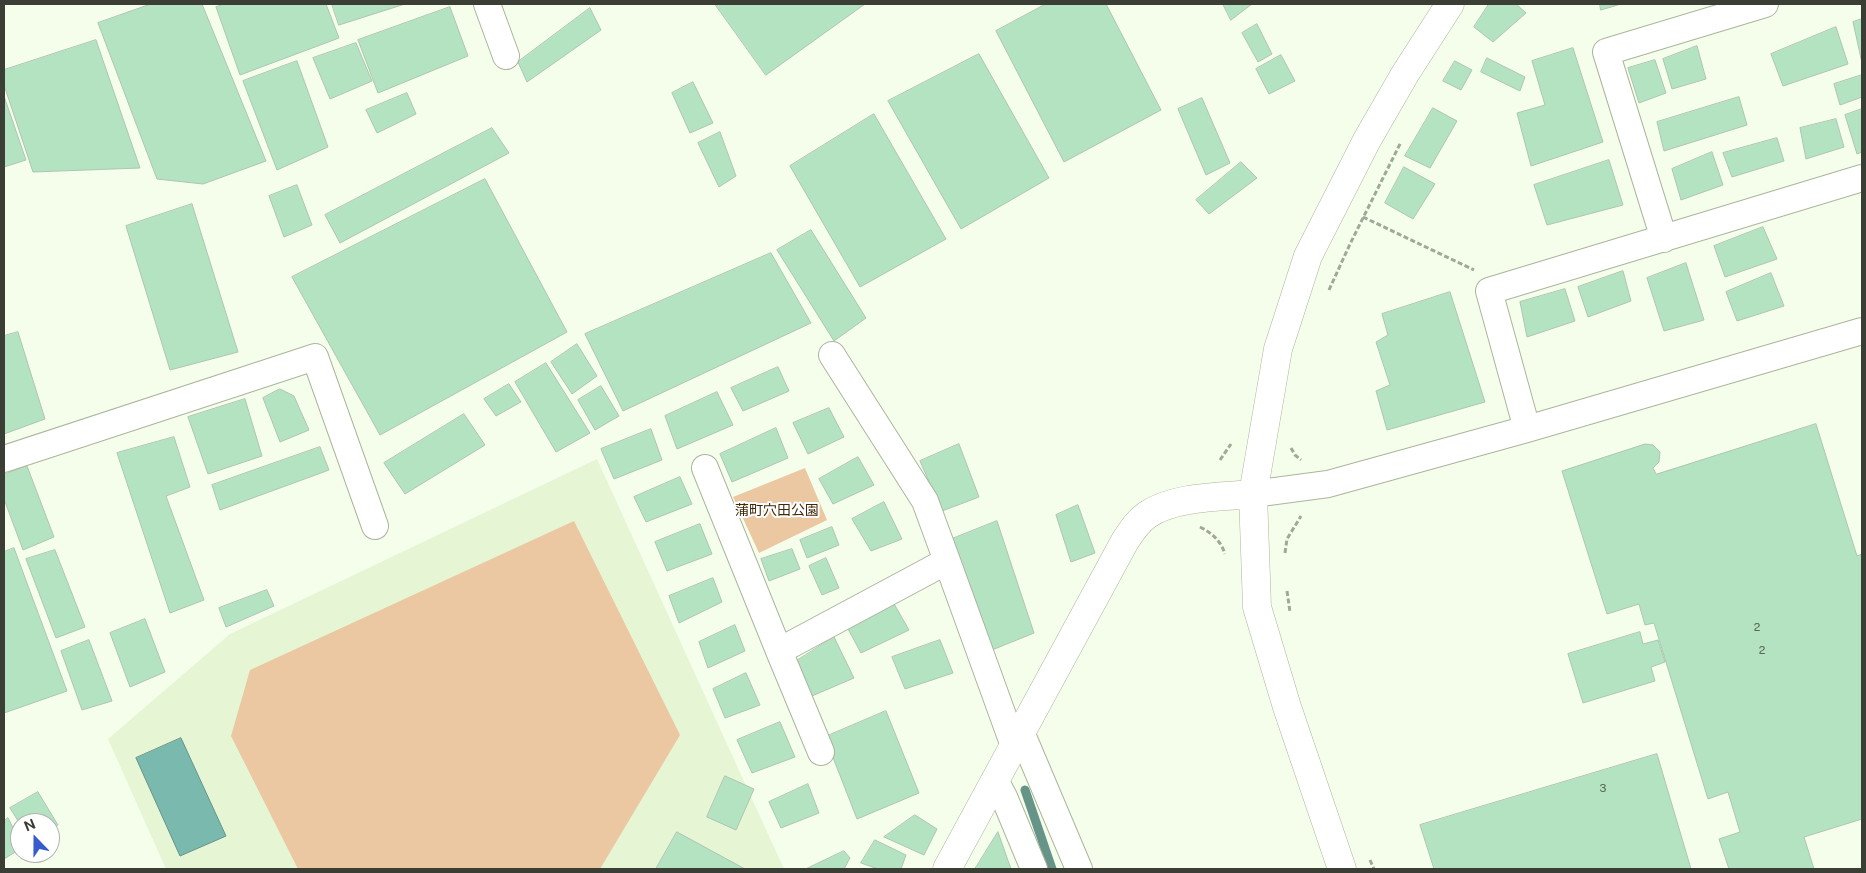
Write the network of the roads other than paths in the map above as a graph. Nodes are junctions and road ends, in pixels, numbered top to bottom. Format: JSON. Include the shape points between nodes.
{"nodes":[{"id":1,"x":487,"y":4,"type":"edge"},
{"id":2,"x":1450,"y":4,"type":"edge"},
{"id":3,"x":1765,"y":4,"type":"edge"},
{"id":4,"x":506,"y":56,"type":"dead end"},
{"id":5,"x":1862,"y":178,"type":"edge"},
{"id":6,"x":1664,"y":239,"type":"junction"},
{"id":7,"x":1862,"y":331,"type":"edge"},
{"id":8,"x":832,"y":354,"type":"dead end"},
{"id":9,"x":1527,"y":429,"type":"junction"},
{"id":10,"x":4,"y":459,"type":"edge"},
{"id":11,"x":706,"y":468,"type":"dead end"},
{"id":12,"x":1253,"y":494,"type":"junction"},
{"id":13,"x":375,"y":526,"type":"dead end"},
{"id":14,"x":947,"y":561,"type":"junction"},
{"id":15,"x":779,"y":651,"type":"junction"},
{"id":16,"x":1018,"y":739,"type":"junction"},
{"id":17,"x":821,"y":752,"type":"dead end"},
{"id":18,"x":995,"y":780,"type":"junction"},
{"id":19,"x":947,"y":869,"type":"edge"},
{"id":20,"x":1034,"y":869,"type":"edge"},
{"id":21,"x":1079,"y":869,"type":"edge"},
{"id":22,"x":1342,"y":869,"type":"edge"}],
"edges":[{"from":1,"to":4,"type":"street"},
{"from":2,"to":12,"type":"street","via":[[1367,140],[1308,256],[1278,350]]},
{"from":3,"to":6,"type":"street","via":[[1606,52]]},
{"from":5,"to":6,"type":"street"},
{"from":6,"to":9,"type":"street","via":[[1489,291]]},
{"from":7,"to":9,"type":"street"},
{"from":8,"to":14,"type":"street","via":[[925,502]]},
{"from":9,"to":12,"type":"street","via":[[1328,484]]},
{"from":10,"to":13,"type":"street","via":[[315,357]]},
{"from":11,"to":15,"type":"street"},
{"from":12,"to":16,"type":"street","via":[[1167,505],[1146,515],[1138,523],[1124,541]]},
{"from":12,"to":22,"type":"street","via":[[1257,607]]},
{"from":14,"to":15,"type":"street"},
{"from":14,"to":16,"type":"street"},
{"from":15,"to":17,"type":"street"},
{"from":16,"to":18,"type":"street"},
{"from":16,"to":21,"type":"street"},
{"from":18,"to":19,"type":"street"},
{"from":18,"to":20,"type":"street"}]}
